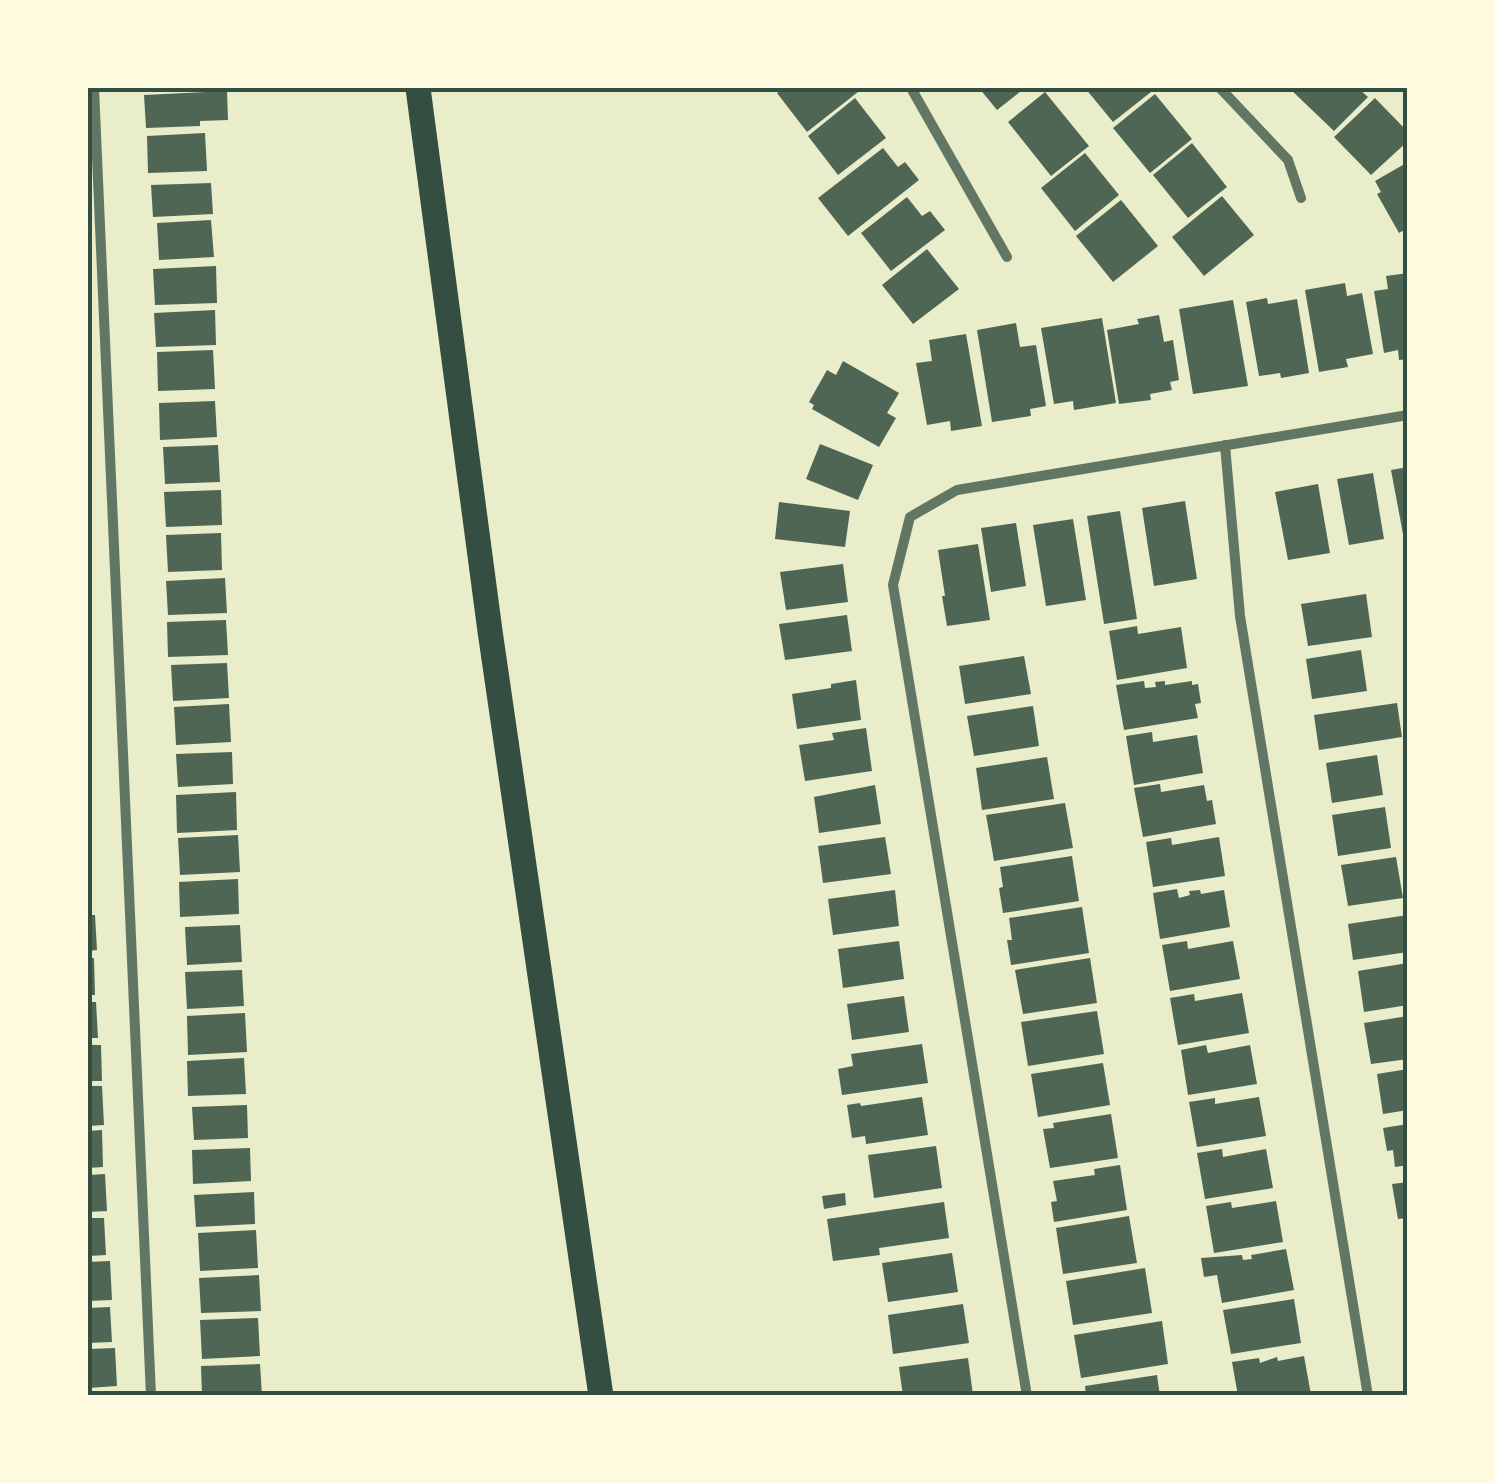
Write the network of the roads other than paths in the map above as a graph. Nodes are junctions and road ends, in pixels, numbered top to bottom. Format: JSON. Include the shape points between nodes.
{"nodes":[{"id":1,"x":94,"y":88,"type":"edge"},
{"id":2,"x":418,"y":88,"type":"edge"},
{"id":3,"x":911,"y":88,"type":"edge"},
{"id":4,"x":1220,"y":88,"type":"edge"},
{"id":5,"x":1301,"y":198,"type":"dead end"},
{"id":6,"x":1008,"y":258,"type":"dead end"},
{"id":7,"x":1408,"y":415,"type":"edge"},
{"id":8,"x":1225,"y":445,"type":"junction"},
{"id":9,"x":151,"y":1396,"type":"edge"},
{"id":10,"x":601,"y":1396,"type":"edge"},
{"id":11,"x":1027,"y":1396,"type":"edge"},
{"id":12,"x":1368,"y":1396,"type":"edge"}],
"edges":[{"from":1,"to":9,"type":"street"},
{"from":2,"to":10,"type":"main road"},
{"from":3,"to":6,"type":"street"},
{"from":4,"to":5,"type":"street","via":[[1288,160]]},
{"from":7,"to":8,"type":"street"},
{"from":8,"to":11,"type":"street","via":[[957,490],[910,516],[893,585]]},
{"from":8,"to":12,"type":"street","via":[[1240,616]]}]}
